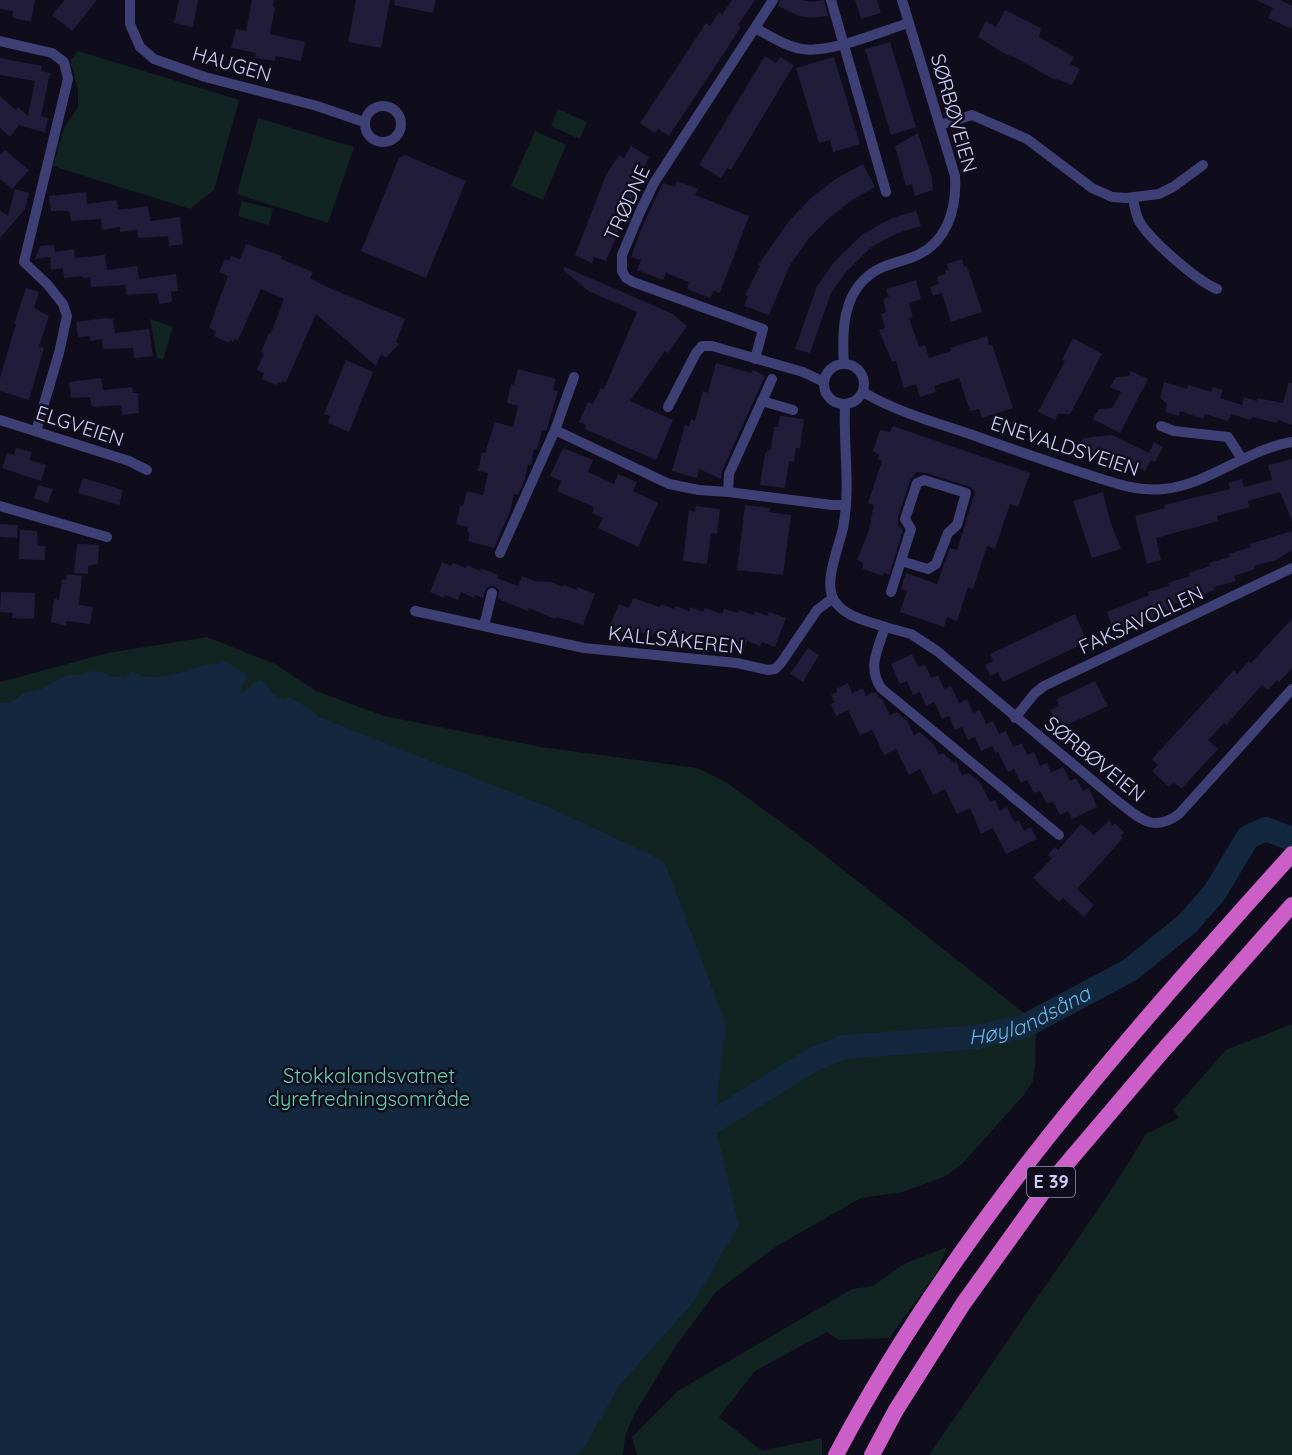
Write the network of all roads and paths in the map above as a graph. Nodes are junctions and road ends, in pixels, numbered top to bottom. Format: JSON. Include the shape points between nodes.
{"nodes":[{"id":1,"x":130,"y":0,"type":"edge"},
{"id":2,"x":773,"y":0,"type":"edge"},
{"id":3,"x":831,"y":0,"type":"edge"},
{"id":4,"x":902,"y":0,"type":"edge"},
{"id":5,"x":909,"y":23,"type":"junction"},
{"id":6,"x":756,"y":28,"type":"junction"},
{"id":7,"x":0,"y":42,"type":"edge"},
{"id":8,"x":843,"y":44,"type":"junction"},
{"id":9,"x":364,"y":122,"type":"dead end"},
{"id":10,"x":940,"y":125,"type":"junction"},
{"id":11,"x":1203,"y":165,"type":"dead end"},
{"id":12,"x":886,"y":192,"type":"dead end"},
{"id":13,"x":1133,"y":198,"type":"junction"},
{"id":14,"x":1217,"y":289,"type":"dead end"},
{"id":15,"x":755,"y":359,"type":"junction"},
{"id":16,"x":844,"y":364,"type":"junction"},
{"id":17,"x":574,"y":377,"type":"dead end"},
{"id":18,"x":772,"y":379,"type":"dead end"},
{"id":19,"x":824,"y":382,"type":"junction"},
{"id":20,"x":863,"y":392,"type":"junction"},
{"id":21,"x":762,"y":401,"type":"junction"},
{"id":22,"x":845,"y":404,"type":"junction"},
{"id":23,"x":668,"y":407,"type":"dead end"},
{"id":24,"x":793,"y":410,"type":"dead end"},
{"id":25,"x":0,"y":420,"type":"edge"},
{"id":26,"x":1161,"y":426,"type":"dead end"},
{"id":27,"x":555,"y":430,"type":"junction"},
{"id":28,"x":36,"y":431,"type":"junction"},
{"id":29,"x":1292,"y":442,"type":"edge"},
{"id":30,"x":1242,"y":459,"type":"junction"},
{"id":31,"x":147,"y":470,"type":"dead end"},
{"id":32,"x":728,"y":492,"type":"junction"},
{"id":33,"x":846,"y":505,"type":"junction"},
{"id":34,"x":0,"y":506,"type":"edge"},
{"id":35,"x":107,"y":537,"type":"dead end"},
{"id":36,"x":500,"y":553,"type":"dead end"},
{"id":37,"x":902,"y":561,"type":"junction"},
{"id":38,"x":1292,"y":568,"type":"edge"},
{"id":39,"x":891,"y":592,"type":"dead end"},
{"id":40,"x":492,"y":593,"type":"dead end"},
{"id":41,"x":833,"y":598,"type":"junction"},
{"id":42,"x":415,"y":611,"type":"dead end"},
{"id":43,"x":484,"y":626,"type":"junction"},
{"id":44,"x":885,"y":627,"type":"junction"},
{"id":45,"x":1292,"y":689,"type":"edge"},
{"id":46,"x":1016,"y":718,"type":"junction"},
{"id":47,"x":1059,"y":835,"type":"dead end"},
{"id":48,"x":1292,"y":854,"type":"edge"},
{"id":49,"x":1292,"y":905,"type":"edge"},
{"id":50,"x":836,"y":1455,"type":"edge"},
{"id":51,"x":872,"y":1455,"type":"edge"}],
"edges":[{"from":1,"to":9,"type":"street","name":"HAUGEN","via":[[130,24],[140,47],[154,59]]},
{"from":2,"to":6,"type":"street","name":"TRØDNE"},
{"from":3,"to":8,"type":"street"},
{"from":4,"to":5,"type":"street","name":"SØRBØVEIEN"},
{"from":5,"to":8,"type":"street"},
{"from":5,"to":10,"type":"street","name":"SØRBØVEIEN"},
{"from":6,"to":8,"type":"street","via":[[800,49]]},
{"from":6,"to":15,"type":"street","name":"TRØDNE","via":[[654,183],[621,263],[626,278],[633,282],[763,329]]},
{"from":7,"to":28,"type":"street","via":[[52,53],[64,62],[68,79],[24,262],[48,285],[67,316]]},
{"from":8,"to":12,"type":"street"},
{"from":10,"to":13,"type":"street","via":[[972,115],[1027,139],[1103,194]]},
{"from":10,"to":16,"type":"street","name":"SØRBØVEIEN","via":[[955,176],[952,214],[935,243],[915,256],[887,264],[866,277],[856,290],[845,318]]},
{"from":11,"to":13,"type":"street","via":[[1164,192]]},
{"from":13,"to":14,"type":"street","via":[[1138,220],[1150,236]]},
{"from":15,"to":19,"type":"street"},
{"from":15,"to":23,"type":"street","via":[[702,346]]},
{"from":16,"to":19,"type":"street","via":[[833,368]]},
{"from":16,"to":20,"type":"street","via":[[861,373]]},
{"from":17,"to":27,"type":"street"},
{"from":18,"to":21,"type":"street"},
{"from":19,"to":22,"type":"street","via":[[827,395],[838,404]]},
{"from":20,"to":22,"type":"street","via":[[856,401]]},
{"from":20,"to":30,"type":"street","name":"ENEVALDSVEIEN","via":[[912,415],[1143,490],[1182,486]]},
{"from":21,"to":24,"type":"street"},
{"from":21,"to":32,"type":"street","via":[[729,474]]},
{"from":22,"to":33,"type":"street"},
{"from":25,"to":28,"type":"street","name":"ELGVEIEN"},
{"from":26,"to":30,"type":"street","via":[[1228,437]]},
{"from":27,"to":32,"type":"street","via":[[669,484]]},
{"from":27,"to":36,"type":"street"},
{"from":28,"to":31,"type":"street","name":"ELGVEIEN"},
{"from":29,"to":30,"type":"street","name":"ENEVALDSVEIEN"},
{"from":32,"to":33,"type":"street"},
{"from":33,"to":41,"type":"street","via":[[830,586]]},
{"from":34,"to":35,"type":"street"},
{"from":37,"to":37,"type":"street","via":[[928,569],[936,564],[948,533],[957,525],[966,493],[924,480],[916,483],[905,519],[911,529]]},
{"from":37,"to":39,"type":"street"},
{"from":38,"to":46,"type":"street","name":"FAKSAVOLLEN","via":[[1044,686]]},
{"from":40,"to":43,"type":"street"},
{"from":41,"to":43,"type":"street","name":"KALLSÅKEREN","via":[[816,610],[781,663],[768,670],[737,663],[584,648]]},
{"from":41,"to":44,"type":"street","name":"SØRBØVEIEN","via":[[850,614]]},
{"from":42,"to":43,"type":"street","name":"KALLSÅKEREN"},
{"from":44,"to":46,"type":"street","name":"SØRBØVEIEN","via":[[921,640]]},
{"from":44,"to":47,"type":"street","via":[[873,666],[874,678],[881,688]]},
{"from":45,"to":46,"type":"street","name":"SØRBØVEIEN","via":[[1179,814],[1160,824],[1146,822],[1124,806]]},
{"from":48,"to":50,"type":"highway","number":"E 39","via":[[1127,1042],[1016,1178],[935,1289]]},
{"from":49,"to":51,"type":"highway","number":"E 39","via":[[1046,1188],[963,1304]]}]}
